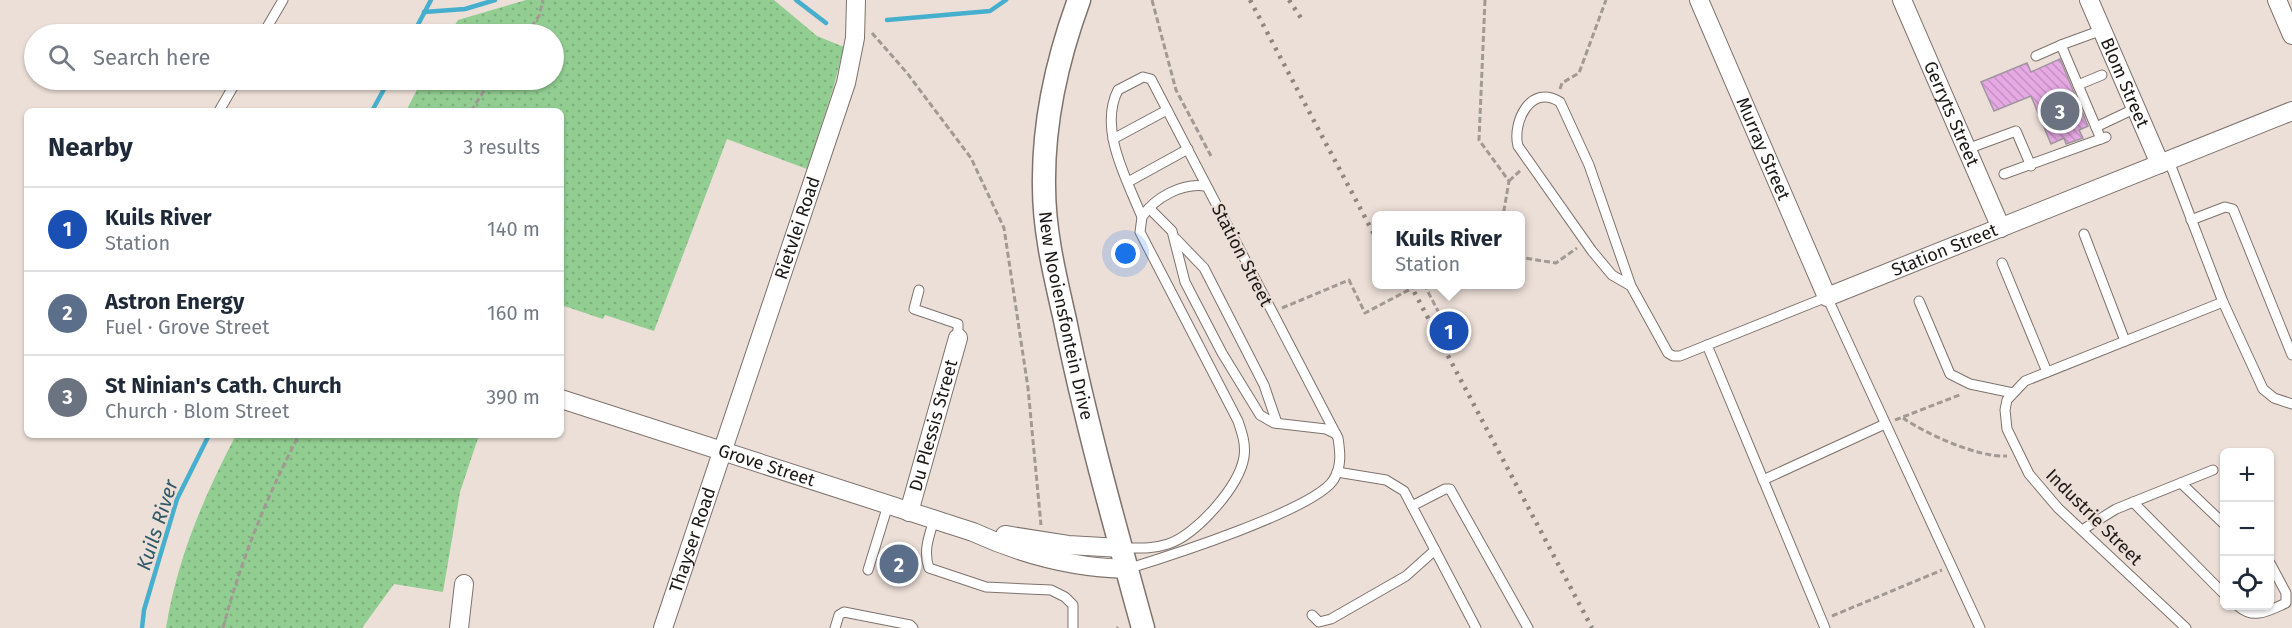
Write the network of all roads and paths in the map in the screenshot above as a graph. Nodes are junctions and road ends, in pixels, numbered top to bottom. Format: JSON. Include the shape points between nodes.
{"nodes":[{"id":1,"x":283,"y":0,"type":"edge"},
{"id":2,"x":543,"y":0,"type":"edge"},
{"id":3,"x":856,"y":0,"type":"edge"},
{"id":4,"x":1079,"y":0,"type":"edge"},
{"id":5,"x":1152,"y":0,"type":"edge"},
{"id":6,"x":1485,"y":0,"type":"edge"},
{"id":7,"x":1606,"y":0,"type":"edge"},
{"id":8,"x":1699,"y":0,"type":"edge"},
{"id":9,"x":1902,"y":0,"type":"edge"},
{"id":10,"x":2089,"y":0,"type":"edge"},
{"id":11,"x":2277,"y":0,"type":"edge"},
{"id":12,"x":269,"y":24,"type":"edge"},
{"id":13,"x":533,"y":24,"type":"edge"},
{"id":14,"x":868,"y":30,"type":"dead end"},
{"id":15,"x":2102,"y":30,"type":"junction"},
{"id":16,"x":2292,"y":35,"type":"edge"},
{"id":17,"x":2061,"y":45,"type":"junction"},
{"id":18,"x":2036,"y":56,"type":"dead end"},
{"id":19,"x":2103,"y":75,"type":"dead end"},
{"id":20,"x":1562,"y":84,"type":"dead end"},
{"id":21,"x":2078,"y":85,"type":"junction"},
{"id":22,"x":231,"y":90,"type":"edge"},
{"id":23,"x":485,"y":90,"type":"edge"},
{"id":24,"x":221,"y":108,"type":"edge"},
{"id":25,"x":473,"y":108,"type":"edge"},
{"id":26,"x":2136,"y":108,"type":"junction"},
{"id":27,"x":1167,"y":110,"type":"junction"},
{"id":28,"x":2292,"y":111,"type":"edge"},
{"id":29,"x":2096,"y":127,"type":"junction"},
{"id":30,"x":1113,"y":139,"type":"junction"},
{"id":31,"x":1188,"y":149,"type":"junction"},
{"id":32,"x":1967,"y":149,"type":"junction"},
{"id":33,"x":1211,"y":156,"type":"dead end"},
{"id":34,"x":2164,"y":162,"type":"junction"},
{"id":35,"x":2031,"y":166,"type":"junction"},
{"id":36,"x":2004,"y":174,"type":"dead end"},
{"id":37,"x":1128,"y":182,"type":"junction"},
{"id":38,"x":1205,"y":186,"type":"junction"},
{"id":39,"x":1149,"y":208,"type":"junction"},
{"id":40,"x":1504,"y":211,"type":"edge"},
{"id":41,"x":1142,"y":217,"type":"junction"},
{"id":42,"x":2192,"y":220,"type":"junction"},
{"id":43,"x":2001,"y":228,"type":"junction"},
{"id":44,"x":2084,"y":234,"type":"dead end"},
{"id":45,"x":1174,"y":237,"type":"junction"},
{"id":46,"x":1569,"y":254,"type":"dead end"},
{"id":47,"x":1525,"y":258,"type":"edge"},
{"id":48,"x":2002,"y":263,"type":"dead end"},
{"id":49,"x":1631,"y":286,"type":"junction"},
{"id":50,"x":1414,"y":289,"type":"edge"},
{"id":51,"x":1424,"y":289,"type":"edge"},
{"id":52,"x":919,"y":290,"type":"dead end"},
{"id":53,"x":1827,"y":297,"type":"junction"},
{"id":54,"x":1918,"y":302,"type":"dead end"},
{"id":55,"x":2223,"y":302,"type":"junction"},
{"id":56,"x":1292,"y":304,"type":"dead end"},
{"id":57,"x":1440,"y":315,"type":"dead end"},
{"id":58,"x":1452,"y":324,"type":"dead end"},
{"id":59,"x":1441,"y":330,"type":"dead end"},
{"id":60,"x":958,"y":338,"type":"joint"},
{"id":61,"x":2125,"y":341,"type":"junction"},
{"id":62,"x":1707,"y":345,"type":"junction"},
{"id":63,"x":2292,"y":356,"type":"edge"},
{"id":64,"x":2047,"y":372,"type":"junction"},
{"id":65,"x":1980,"y":387,"type":"junction"},
{"id":66,"x":2013,"y":393,"type":"junction"},
{"id":67,"x":564,"y":400,"type":"edge"},
{"id":68,"x":2292,"y":404,"type":"edge"},
{"id":69,"x":1903,"y":418,"type":"junction"},
{"id":70,"x":1277,"y":423,"type":"junction"},
{"id":71,"x":1885,"y":424,"type":"junction"},
{"id":72,"x":1336,"y":434,"type":"junction"},
{"id":73,"x":298,"y":438,"type":"edge"},
{"id":74,"x":722,"y":453,"type":"junction"},
{"id":75,"x":2019,"y":456,"type":"junction"},
{"id":76,"x":2214,"y":470,"type":"dead end"},
{"id":77,"x":1337,"y":472,"type":"junction"},
{"id":78,"x":1763,"y":480,"type":"junction"},
{"id":79,"x":2181,"y":483,"type":"junction"},
{"id":80,"x":2133,"y":502,"type":"junction"},
{"id":81,"x":888,"y":505,"type":"junction"},
{"id":82,"x":1412,"y":506,"type":"junction"},
{"id":83,"x":909,"y":512,"type":"junction"},
{"id":84,"x":934,"y":520,"type":"junction"},
{"id":85,"x":2220,"y":520,"type":"edge"},
{"id":86,"x":1041,"y":530,"type":"dead end"},
{"id":87,"x":2082,"y":530,"type":"junction"},
{"id":88,"x":1435,"y":550,"type":"junction"},
{"id":89,"x":1124,"y":558,"type":"junction"},
{"id":90,"x":1951,"y":566,"type":"junction"},
{"id":91,"x":868,"y":570,"type":"dead end"},
{"id":92,"x":2274,"y":570,"type":"edge"},
{"id":93,"x":464,"y":584,"type":"dead end"},
{"id":94,"x":2220,"y":590,"type":"edge"},
{"id":95,"x":2274,"y":608,"type":"edge"},
{"id":96,"x":2243,"y":610,"type":"edge"},
{"id":97,"x":2268,"y":610,"type":"edge"},
{"id":98,"x":1312,"y":615,"type":"dead end"},
{"id":99,"x":1823,"y":624,"type":"edge"},
{"id":100,"x":222,"y":628,"type":"edge"},
{"id":101,"x":459,"y":628,"type":"edge"},
{"id":102,"x":663,"y":628,"type":"edge"},
{"id":103,"x":835,"y":628,"type":"edge"},
{"id":104,"x":913,"y":628,"type":"edge"},
{"id":105,"x":1073,"y":628,"type":"edge"},
{"id":106,"x":1143,"y":628,"type":"edge"},
{"id":107,"x":1476,"y":628,"type":"edge"},
{"id":108,"x":1528,"y":628,"type":"edge"},
{"id":109,"x":1980,"y":628,"type":"edge"},
{"id":110,"x":2186,"y":628,"type":"edge"}],
"edges":[{"from":1,"to":12,"type":"lane"},
{"from":2,"to":13,"type":"path","via":[[542,10]]},
{"from":3,"to":74,"type":"street","name":"Rietvlei Road","via":[[855,38],[846,83]]},
{"from":4,"to":89,"type":"street","name":"New Nooiensfontein Drive","via":[[1050,105],[1044,214],[1071,350]]},
{"from":5,"to":33,"type":"path","via":[[1176,90]]},
{"from":6,"to":40,"type":"path","via":[[1479,140],[1509,181]]},
{"from":7,"to":20,"type":"path","via":[[1579,73]]},
{"from":8,"to":53,"type":"street","name":"Murray Street"},
{"from":9,"to":32,"type":"street","name":"Gerryts Street"},
{"from":10,"to":15,"type":"street","name":"Blom Street"},
{"from":11,"to":16,"type":"street"},
{"from":14,"to":86,"type":"path","via":[[907,73],[971,158],[1004,228],[1028,388]]},
{"from":15,"to":17,"type":"lane"},
{"from":15,"to":26,"type":"street","name":"Blom Street"},
{"from":17,"to":18,"type":"lane"},
{"from":17,"to":21,"type":"lane"},
{"from":19,"to":21,"type":"lane"},
{"from":21,"to":29,"type":"lane"},
{"from":22,"to":24,"type":"lane"},
{"from":23,"to":25,"type":"path"},
{"from":26,"to":29,"type":"lane"},
{"from":26,"to":34,"type":"street","name":"Blom Street"},
{"from":27,"to":30,"type":"lane"},
{"from":27,"to":30,"type":"lane","via":[[1151,79],[1143,77],[1122,86],[1116,94]]},
{"from":27,"to":31,"type":"lane"},
{"from":28,"to":34,"type":"street","name":"Station Street"},
{"from":29,"to":35,"type":"lane","via":[[2104,138]]},
{"from":30,"to":37,"type":"lane"},
{"from":31,"to":37,"type":"lane"},
{"from":31,"to":38,"type":"lane"},
{"from":32,"to":35,"type":"lane","via":[[2016,131]]},
{"from":32,"to":43,"type":"street","name":"Gerryts Street"},
{"from":34,"to":42,"type":"lane"},
{"from":34,"to":43,"type":"street","name":"Station Street"},
{"from":35,"to":36,"type":"lane"},
{"from":37,"to":41,"type":"lane"},
{"from":38,"to":39,"type":"lane","name":"Station Street","via":[[1181,188]]},
{"from":38,"to":72,"type":"lane","name":"Station Street"},
{"from":39,"to":41,"type":"lane","name":"Station Street"},
{"from":39,"to":45,"type":"lane","via":[[1168,225]]},
{"from":41,"to":89,"type":"lane","via":[[1140,232],[1238,421],[1245,450],[1233,484],[1190,532]]},
{"from":42,"to":55,"type":"lane"},
{"from":42,"to":63,"type":"lane","via":[[2225,207],[2233,208]]},
{"from":43,"to":53,"type":"street","name":"Station Street"},
{"from":44,"to":61,"type":"lane"},
{"from":45,"to":70,"type":"lane","via":[[1204,268],[1264,385]]},
{"from":45,"to":70,"type":"lane","via":[[1185,282],[1222,353],[1260,415]]},
{"from":46,"to":47,"type":"path","via":[[1556,262]]},
{"from":48,"to":64,"type":"lane"},
{"from":49,"to":49,"type":"lane","name":"Station Street","via":[[1612,275],[1592,251],[1518,146],[1516,126],[1533,101],[1541,97],[1560,102],[1589,165]]},
{"from":49,"to":62,"type":"lane","name":"Station Street","via":[[1668,353],[1672,356]]},
{"from":50,"to":56,"type":"path","via":[[1365,313],[1349,280]]},
{"from":51,"to":57,"type":"path"},
{"from":52,"to":60,"type":"lane","via":[[914,309],[958,324]]},
{"from":53,"to":62,"type":"lane","name":"Station Street"},
{"from":53,"to":71,"type":"lane"},
{"from":54,"to":65,"type":"lane","via":[[1950,374]]},
{"from":55,"to":61,"type":"lane"},
{"from":55,"to":68,"type":"lane","via":[[2263,389]]},
{"from":58,"to":59,"type":"path"},
{"from":60,"to":83,"type":"street","name":"Du Plessis Street"},
{"from":61,"to":64,"type":"lane"},
{"from":62,"to":78,"type":"lane"},
{"from":64,"to":66,"type":"lane","via":[[2025,381]]},
{"from":65,"to":66,"type":"lane"},
{"from":65,"to":69,"type":"path"},
{"from":66,"to":75,"type":"lane","name":"Industrie Street","via":[[2007,400],[2007,429]]},
{"from":67,"to":74,"type":"street","name":"Grove Street"},
{"from":69,"to":71,"type":"path"},
{"from":69,"to":75,"type":"path","via":[[1945,440],[1998,457]]},
{"from":70,"to":72,"type":"lane","via":[[1326,429]]},
{"from":71,"to":78,"type":"lane"},
{"from":71,"to":90,"type":"lane"},
{"from":72,"to":77,"type":"lane","name":"Station Street","via":[[1340,452]]},
{"from":73,"to":100,"type":"path","via":[[258,518]]},
{"from":74,"to":81,"type":"street","name":"Grove Street"},
{"from":74,"to":102,"type":"street","name":"Thayser Road"},
{"from":75,"to":87,"type":"lane","name":"Industrie Street","via":[[2029,474]]},
{"from":76,"to":79,"type":"lane"},
{"from":77,"to":82,"type":"lane","via":[[1391,482],[1404,491]]},
{"from":77,"to":89,"type":"lane","via":[[1325,489],[1308,500]]},
{"from":78,"to":99,"type":"lane"},
{"from":79,"to":80,"type":"lane"},
{"from":79,"to":85,"type":"lane"},
{"from":80,"to":87,"type":"lane"},
{"from":80,"to":94,"type":"lane"},
{"from":81,"to":83,"type":"street","name":"Grove Street"},
{"from":81,"to":91,"type":"lane"},
{"from":82,"to":88,"type":"lane"},
{"from":82,"to":108,"type":"lane","via":[[1450,489]]},
{"from":83,"to":84,"type":"street","name":"Grove Street"},
{"from":84,"to":89,"type":"street","name":"Grove Street","via":[[973,532],[1068,545]]},
{"from":84,"to":105,"type":"lane","via":[[926,546],[929,568],[986,586],[1060,593],[1072,606]]},
{"from":87,"to":110,"type":"lane","name":"Industrie Street"},
{"from":88,"to":98,"type":"lane","via":[[1406,576],[1331,619],[1319,622]]},
{"from":88,"to":107,"type":"lane"},
{"from":89,"to":106,"type":"street","name":"New Nooiensfontein Drive"},
{"from":90,"to":99,"type":"path"},
{"from":90,"to":109,"type":"lane"},
{"from":92,"to":95,"type":"lane","via":[[2286,593],[2286,603]]},
{"from":93,"to":101,"type":"street"},
{"from":96,"to":97,"type":"lane","via":[[2256,615]]},
{"from":103,"to":104,"type":"lane","via":[[844,612]]}]}
